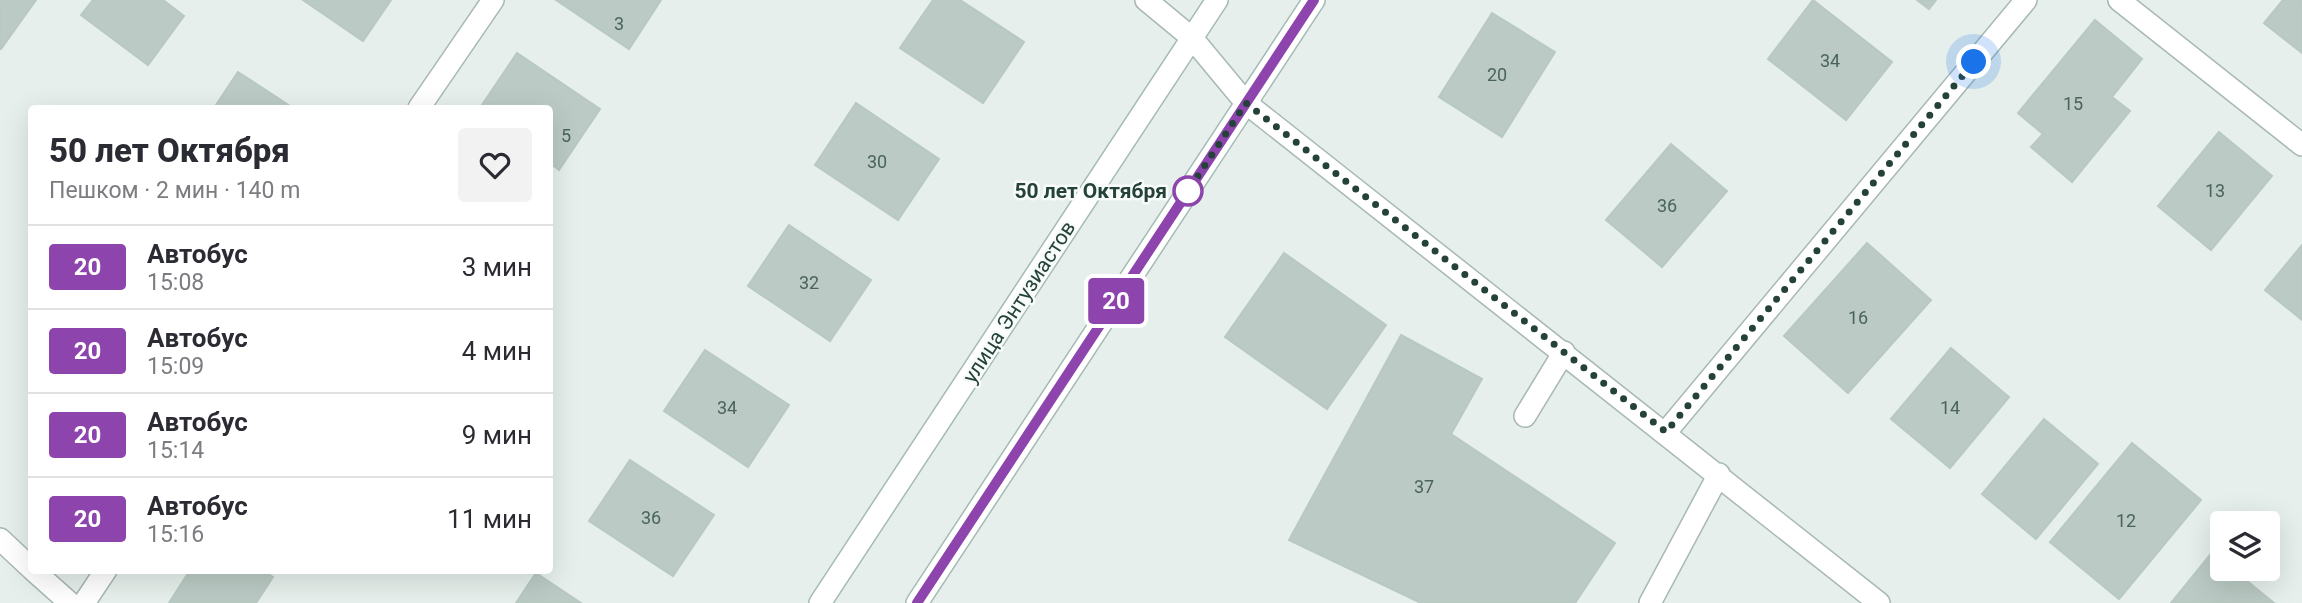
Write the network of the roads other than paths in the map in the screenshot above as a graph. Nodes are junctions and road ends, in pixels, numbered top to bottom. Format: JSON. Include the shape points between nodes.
{"nodes":[{"id":1,"x":493,"y":0,"type":"edge"},
{"id":2,"x":1146,"y":0,"type":"edge"},
{"id":3,"x":1217,"y":0,"type":"edge"},
{"id":4,"x":1314,"y":0,"type":"edge"},
{"id":5,"x":2026,"y":0,"type":"edge"},
{"id":6,"x":2119,"y":0,"type":"edge"},
{"id":7,"x":1192,"y":38,"type":"junction"},
{"id":8,"x":1246,"y":103,"type":"junction"},
{"id":9,"x":421,"y":105,"type":"edge"},
{"id":10,"x":2302,"y":145,"type":"edge"},
{"id":11,"x":1564,"y":352,"type":"junction"},
{"id":12,"x":1525,"y":416,"type":"dead end"},
{"id":13,"x":1666,"y":432,"type":"junction"},
{"id":14,"x":1719,"y":474,"type":"junction"},
{"id":15,"x":0,"y":539,"type":"edge"},
{"id":16,"x":28,"y":566,"type":"edge"},
{"id":17,"x":37,"y":574,"type":"edge"},
{"id":18,"x":103,"y":574,"type":"edge"},
{"id":19,"x":70,"y":603,"type":"edge"},
{"id":20,"x":84,"y":603,"type":"edge"},
{"id":21,"x":820,"y":603,"type":"edge"},
{"id":22,"x":917,"y":603,"type":"edge"},
{"id":23,"x":1650,"y":603,"type":"edge"},
{"id":24,"x":1879,"y":603,"type":"edge"}],
"edges":[{"from":1,"to":9,"type":"street"},
{"from":2,"to":7,"type":"street"},
{"from":3,"to":7,"type":"street","name":"улица Энтузиастов"},
{"from":4,"to":8,"type":"street"},
{"from":5,"to":13,"type":"street"},
{"from":6,"to":10,"type":"street"},
{"from":7,"to":8,"type":"street"},
{"from":7,"to":21,"type":"street","name":"улица Энтузиастов"},
{"from":8,"to":11,"type":"street"},
{"from":8,"to":22,"type":"street"},
{"from":11,"to":12,"type":"street"},
{"from":11,"to":13,"type":"street"},
{"from":13,"to":14,"type":"street"},
{"from":14,"to":23,"type":"street"},
{"from":14,"to":24,"type":"street"},
{"from":15,"to":16,"type":"street"},
{"from":17,"to":19,"type":"street"},
{"from":18,"to":20,"type":"street"}]}
